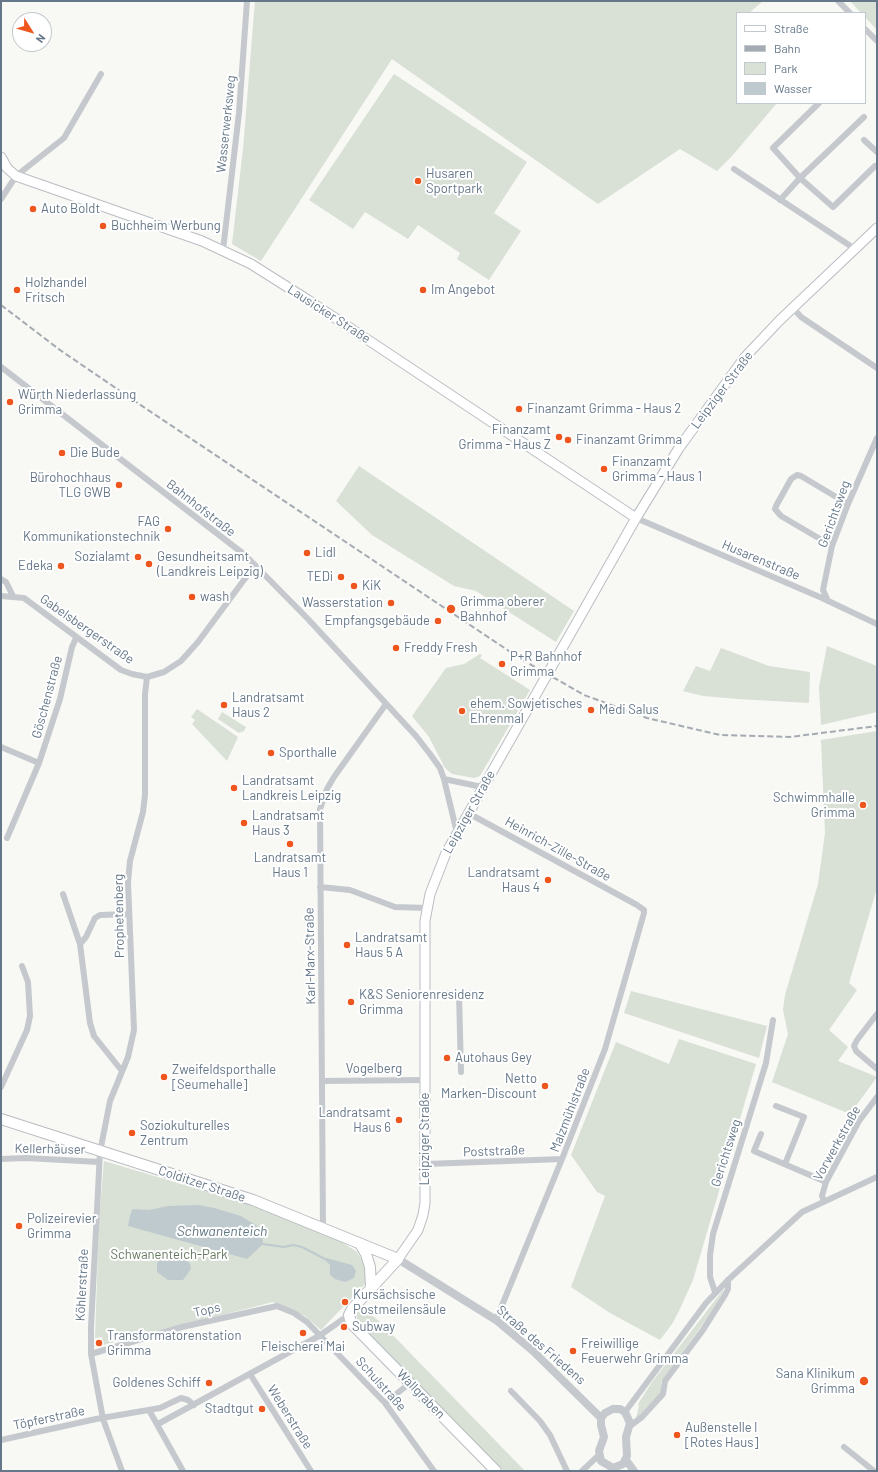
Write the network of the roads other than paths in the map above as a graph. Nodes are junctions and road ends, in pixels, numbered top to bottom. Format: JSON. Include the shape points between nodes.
{"nodes":[{"id":1,"x":247,"y":1,"type":"edge"},
{"id":2,"x":838,"y":1,"type":"edge"},
{"id":3,"x":849,"y":12,"type":"edge"},
{"id":4,"x":866,"y":29,"type":"edge"},
{"id":5,"x":877,"y":41,"type":"edge"},
{"id":6,"x":101,"y":74,"type":"dead end"},
{"id":7,"x":818,"y":104,"type":"edge"},
{"id":8,"x":864,"y":117,"type":"dead end"},
{"id":9,"x":864,"y":140,"type":"dead end"},
{"id":10,"x":877,"y":152,"type":"edge"},
{"id":11,"x":1,"y":157,"type":"edge"},
{"id":12,"x":875,"y":166,"type":"dead end"},
{"id":13,"x":734,"y":169,"type":"dead end"},
{"id":14,"x":16,"y":176,"type":"junction"},
{"id":15,"x":800,"y":178,"type":"junction"},
{"id":16,"x":1,"y":199,"type":"edge"},
{"id":17,"x":780,"y":200,"type":"junction"},
{"id":18,"x":877,"y":228,"type":"edge"},
{"id":19,"x":854,"y":249,"type":"junction"},
{"id":20,"x":223,"y":250,"type":"junction"},
{"id":21,"x":793,"y":308,"type":"junction"},
{"id":22,"x":1,"y":367,"type":"edge"},
{"id":23,"x":877,"y":368,"type":"edge"},
{"id":24,"x":877,"y":438,"type":"edge"},
{"id":25,"x":848,"y":504,"type":"junction"},
{"id":26,"x":636,"y":518,"type":"junction"},
{"id":27,"x":832,"y":546,"type":"junction"},
{"id":28,"x":255,"y":566,"type":"junction"},
{"id":29,"x":1,"y":579,"type":"edge"},
{"id":30,"x":1,"y":596,"type":"edge"},
{"id":31,"x":13,"y":596,"type":"junction"},
{"id":32,"x":828,"y":601,"type":"junction"},
{"id":33,"x":877,"y":624,"type":"edge"},
{"id":34,"x":76,"y":638,"type":"junction"},
{"id":35,"x":147,"y":676,"type":"junction"},
{"id":36,"x":386,"y":704,"type":"junction"},
{"id":37,"x":1,"y":747,"type":"edge"},
{"id":38,"x":40,"y":763,"type":"junction"},
{"id":39,"x":444,"y":779,"type":"junction"},
{"id":40,"x":482,"y":787,"type":"junction"},
{"id":41,"x":468,"y":813,"type":"junction"},
{"id":42,"x":457,"y":833,"type":"junction"},
{"id":43,"x":7,"y":838,"type":"dead end"},
{"id":44,"x":320,"y":887,"type":"junction"},
{"id":45,"x":63,"y":894,"type":"dead end"},
{"id":46,"x":637,"y":905,"type":"joint"},
{"id":47,"x":427,"y":908,"type":"junction"},
{"id":48,"x":129,"y":914,"type":"junction"},
{"id":49,"x":80,"y":944,"type":"junction"},
{"id":50,"x":22,"y":966,"type":"dead end"},
{"id":51,"x":425,"y":994,"type":"junction"},
{"id":52,"x":459,"y":994,"type":"junction"},
{"id":53,"x":482,"y":994,"type":"dead end"},
{"id":54,"x":877,"y":1014,"type":"edge"},
{"id":55,"x":773,"y":1020,"type":"dead end"},
{"id":56,"x":877,"y":1069,"type":"edge"},
{"id":57,"x":122,"y":1070,"type":"junction"},
{"id":58,"x":461,"y":1072,"type":"dead end"},
{"id":59,"x":425,"y":1080,"type":"junction"},
{"id":60,"x":322,"y":1081,"type":"junction"},
{"id":61,"x":1,"y":1087,"type":"edge"},
{"id":62,"x":877,"y":1097,"type":"edge"},
{"id":63,"x":776,"y":1106,"type":"dead end"},
{"id":64,"x":1,"y":1119,"type":"edge"},
{"id":65,"x":761,"y":1134,"type":"dead end"},
{"id":66,"x":100,"y":1157,"type":"junction"},
{"id":67,"x":1,"y":1159,"type":"edge"},
{"id":68,"x":562,"y":1159,"type":"junction"},
{"id":69,"x":426,"y":1164,"type":"junction"},
{"id":70,"x":785,"y":1164,"type":"junction"},
{"id":71,"x":877,"y":1177,"type":"edge"},
{"id":72,"x":826,"y":1182,"type":"junction"},
{"id":73,"x":824,"y":1201,"type":"junction"},
{"id":74,"x":323,"y":1228,"type":"junction"},
{"id":75,"x":360,"y":1244,"type":"junction"},
{"id":76,"x":398,"y":1259,"type":"junction"},
{"id":77,"x":728,"y":1280,"type":"junction"},
{"id":78,"x":371,"y":1288,"type":"junction"},
{"id":79,"x":715,"y":1292,"type":"junction"},
{"id":80,"x":349,"y":1315,"type":"junction"},
{"id":81,"x":496,"y":1320,"type":"junction"},
{"id":82,"x":320,"y":1336,"type":"junction"},
{"id":83,"x":91,"y":1354,"type":"junction"},
{"id":84,"x":250,"y":1374,"type":"junction"},
{"id":85,"x":410,"y":1383,"type":"junction"},
{"id":86,"x":511,"y":1391,"type":"dead end"},
{"id":87,"x":385,"y":1403,"type":"junction"},
{"id":88,"x":194,"y":1405,"type":"junction"},
{"id":89,"x":150,"y":1410,"type":"junction"},
{"id":90,"x":624,"y":1412,"type":"junction"},
{"id":91,"x":601,"y":1418,"type":"junction"},
{"id":92,"x":103,"y":1419,"type":"junction"},
{"id":93,"x":158,"y":1424,"type":"junction"},
{"id":94,"x":630,"y":1426,"type":"junction"},
{"id":95,"x":1,"y":1440,"type":"edge"},
{"id":96,"x":844,"y":1447,"type":"dead end"},
{"id":97,"x":599,"y":1455,"type":"junction"},
{"id":98,"x":626,"y":1460,"type":"junction"},
{"id":99,"x":122,"y":1471,"type":"edge"},
{"id":100,"x":183,"y":1471,"type":"edge"},
{"id":101,"x":311,"y":1471,"type":"edge"},
{"id":102,"x":434,"y":1471,"type":"edge"},
{"id":103,"x":496,"y":1471,"type":"edge"},
{"id":104,"x":567,"y":1471,"type":"edge"},
{"id":105,"x":582,"y":1471,"type":"edge"},
{"id":106,"x":634,"y":1471,"type":"edge"},
{"id":107,"x":874,"y":1471,"type":"edge"}],
"edges":[{"from":1,"to":20,"type":"street","name":"Wasserwerksweg","via":[[239,113]]},
{"from":2,"to":3,"type":"street"},
{"from":4,"to":5,"type":"street"},
{"from":6,"to":14,"type":"street","via":[[64,138]]},
{"from":7,"to":15,"type":"street","via":[[773,148]]},
{"from":8,"to":15,"type":"street"},
{"from":9,"to":10,"type":"street"},
{"from":11,"to":14,"type":"main road","via":[[10,172]]},
{"from":12,"to":15,"type":"street","via":[[833,207]]},
{"from":13,"to":17,"type":"street"},
{"from":14,"to":16,"type":"street"},
{"from":14,"to":20,"type":"main road","name":"Lausicker Straße"},
{"from":15,"to":17,"type":"street"},
{"from":17,"to":19,"type":"street"},
{"from":18,"to":19,"type":"main road","name":"Leipziger Straße"},
{"from":19,"to":21,"type":"main road","name":"Leipziger Straße"},
{"from":20,"to":26,"type":"main road","name":"Lausicker Straße","via":[[302,296]]},
{"from":21,"to":23,"type":"street","via":[[801,317]]},
{"from":21,"to":26,"type":"main road","name":"Leipziger Straße","via":[[735,368],[679,448]]},
{"from":22,"to":28,"type":"street","name":"Bahnhofstraße","via":[[245,555]]},
{"from":24,"to":25,"type":"street","name":"Gerichtsweg"},
{"from":25,"to":27,"type":"street","name":"Gerichtsweg"},
{"from":25,"to":27,"type":"street","via":[[797,475],[791,479],[776,506],[775,509],[781,516]]},
{"from":26,"to":32,"type":"street","name":"Husarenstraße"},
{"from":26,"to":40,"type":"main road","name":"Leipziger Straße"},
{"from":27,"to":32,"type":"street","name":"Gerichtsweg","via":[[824,590]]},
{"from":28,"to":35,"type":"street","name":"Gabelsbergerstraße","via":[[181,661],[164,672]]},
{"from":28,"to":36,"type":"street","name":"Bahnhofstraße","via":[[334,646]]},
{"from":29,"to":31,"type":"street","via":[[6,582]]},
{"from":30,"to":31,"type":"street","name":"Gabelsbergerstraße"},
{"from":31,"to":34,"type":"street","name":"Gabelsbergerstraße","via":[[30,602]]},
{"from":32,"to":33,"type":"street","name":"Husarenstraße"},
{"from":34,"to":35,"type":"street","name":"Gabelsbergerstraße","via":[[121,670]]},
{"from":34,"to":38,"type":"street","name":"Göschenstraße"},
{"from":35,"to":48,"type":"street","name":"Prophetenberg","via":[[145,795],[130,861]]},
{"from":36,"to":39,"type":"street","name":"Bahnhofstraße","via":[[430,754]]},
{"from":36,"to":44,"type":"street","name":"Karl-Marx-Straße","via":[[334,777],[321,803]]},
{"from":37,"to":38,"type":"street"},
{"from":38,"to":43,"type":"street","name":"Göschenstraße"},
{"from":39,"to":40,"type":"street"},
{"from":39,"to":42,"type":"street","name":"Bahnhofstraße"},
{"from":40,"to":41,"type":"main road","name":"Leipziger Straße"},
{"from":41,"to":42,"type":"main road","name":"Leipziger Straße"},
{"from":41,"to":46,"type":"street","name":"Heinrich-Zille-Straße"},
{"from":42,"to":47,"type":"main road","name":"Leipziger Straße","via":[[436,876]]},
{"from":44,"to":47,"type":"street","via":[[350,890],[395,907]]},
{"from":44,"to":60,"type":"street","name":"Karl-Marx-Straße"},
{"from":45,"to":49,"type":"street"},
{"from":46,"to":68,"type":"street","name":"Malzmühlstraße","via":[[644,910],[643,919],[616,1014]]},
{"from":47,"to":51,"type":"main road","name":"Leipziger Straße"},
{"from":48,"to":49,"type":"street","via":[[100,915],[95,918]]},
{"from":48,"to":57,"type":"street","name":"Prophetenberg","via":[[134,1030],[128,1057]]},
{"from":49,"to":57,"type":"street","via":[[94,1036]]},
{"from":50,"to":61,"type":"street","via":[[28,982],[30,1016],[27,1030]]},
{"from":51,"to":52,"type":"street"},
{"from":51,"to":59,"type":"main road","name":"Leipziger Straße"},
{"from":52,"to":53,"type":"street"},
{"from":52,"to":58,"type":"street"},
{"from":54,"to":56,"type":"street","via":[[854,1046],[856,1051]]},
{"from":55,"to":79,"type":"street","name":"Gerichtsweg","via":[[766,1063],[713,1234],[710,1277]]},
{"from":57,"to":66,"type":"street","name":"Prophetenberg","via":[[110,1101]]},
{"from":59,"to":60,"type":"street","name":"Vogelberg"},
{"from":59,"to":69,"type":"main road","name":"Leipziger Straße"},
{"from":60,"to":74,"type":"street","name":"Karl-Marx-Straße"},
{"from":62,"to":72,"type":"street","name":"Vorwerkstraße","via":[[859,1121]]},
{"from":63,"to":70,"type":"street","via":[[804,1117]]},
{"from":64,"to":66,"type":"main road","name":"Colditzer Straße"},
{"from":65,"to":70,"type":"street","via":[[754,1151]]},
{"from":66,"to":67,"type":"street","name":"Kellerhäuser"},
{"from":66,"to":74,"type":"main road","name":"Colditzer Straße","via":[[253,1200]]},
{"from":66,"to":83,"type":"street","name":"Köhlerstraße"},
{"from":68,"to":69,"type":"street","name":"Poststraße"},
{"from":68,"to":81,"type":"street","name":"Malzmühlstraße"},
{"from":69,"to":76,"type":"main road","name":"Leipziger Straße","via":[[423,1215],[418,1230]]},
{"from":70,"to":72,"type":"street"},
{"from":71,"to":73,"type":"street"},
{"from":72,"to":73,"type":"street","name":"Vorwerkstraße","via":[[822,1196]]},
{"from":73,"to":77,"type":"street","via":[[802,1212]]},
{"from":74,"to":75,"type":"main road","name":"Colditzer Straße"},
{"from":75,"to":76,"type":"main road","name":"Colditzer Straße"},
{"from":75,"to":78,"type":"main road","via":[[370,1267]]},
{"from":76,"to":78,"type":"main road","name":"Leipziger Straße"},
{"from":76,"to":81,"type":"street","name":"Straße des Friedens"},
{"from":77,"to":79,"type":"street"},
{"from":77,"to":94,"type":"street","via":[[725,1295],[665,1381],[663,1394]]},
{"from":78,"to":80,"type":"main road","name":"Leipziger Straße"},
{"from":79,"to":90,"type":"street"},
{"from":80,"to":82,"type":"street","name":"Leipziger Straße"},
{"from":80,"to":85,"type":"main road","name":"Wallgraben","via":[[351,1323]]},
{"from":81,"to":91,"type":"street","name":"Straße des Friedens","via":[[533,1351]]},
{"from":82,"to":83,"type":"street","name":"Tops","via":[[307,1322],[277,1306],[182,1327]]},
{"from":82,"to":84,"type":"street","name":"Leipziger Straße"},
{"from":82,"to":87,"type":"street","name":"Schulstraße"},
{"from":83,"to":92,"type":"street","name":"Köhlerstraße"},
{"from":84,"to":88,"type":"street","name":"Leipziger Straße"},
{"from":84,"to":101,"type":"street","name":"Weberstraße"},
{"from":85,"to":87,"type":"street"},
{"from":85,"to":103,"type":"main road","name":"Wallgraben"},
{"from":86,"to":104,"type":"street","via":[[550,1435]]},
{"from":87,"to":102,"type":"street","name":"Schulstraße"},
{"from":88,"to":89,"type":"street","via":[[181,1398]]},
{"from":88,"to":93,"type":"street","name":"Leipziger Straße"},
{"from":89,"to":92,"type":"street"},
{"from":89,"to":93,"type":"street"},
{"from":90,"to":91,"type":"street","via":[[613,1408]]},
{"from":90,"to":94,"type":"street"},
{"from":91,"to":97,"type":"street","via":[[604,1437]]},
{"from":92,"to":95,"type":"street","name":"Töpferstraße"},
{"from":92,"to":99,"type":"street","name":"Köhlerstraße"},
{"from":93,"to":100,"type":"street"},
{"from":94,"to":98,"type":"street","via":[[626,1437]]},
{"from":96,"to":107,"type":"street"},
{"from":97,"to":98,"type":"street","via":[[604,1464],[613,1468]]},
{"from":97,"to":105,"type":"street"},
{"from":98,"to":106,"type":"street"}]}
